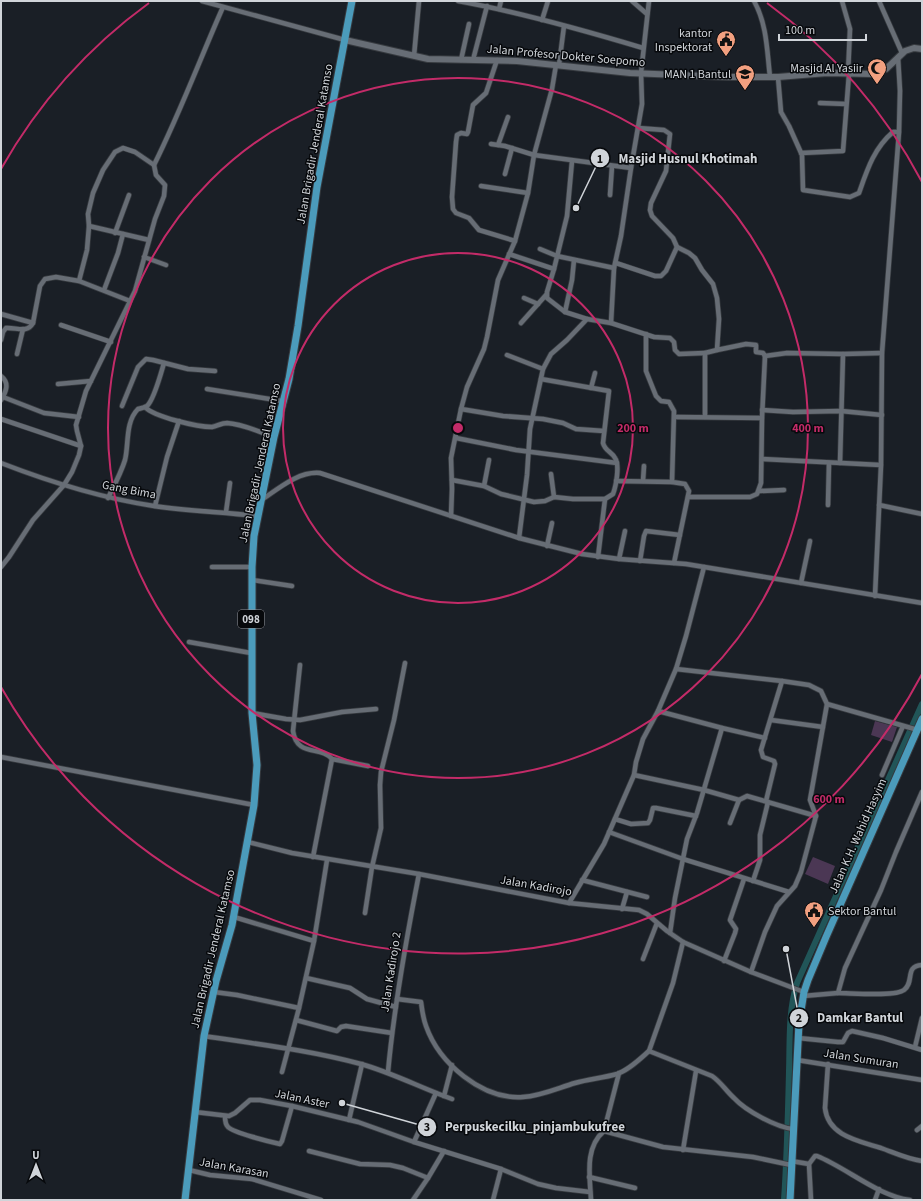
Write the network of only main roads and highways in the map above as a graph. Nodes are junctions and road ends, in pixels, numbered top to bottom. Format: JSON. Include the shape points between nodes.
{"nodes":[{"id":1,"x":352,"y":1,"type":"edge"},
{"id":2,"x":345,"y":40,"type":"junction"},
{"id":3,"x":922,"y":50,"type":"edge"},
{"id":4,"x":922,"y":719,"type":"edge"},
{"id":5,"x":185,"y":1200,"type":"edge"},
{"id":6,"x":790,"y":1200,"type":"edge"}],
"edges":[{"from":1,"to":2,"type":"main road","number":"098"},
{"from":2,"to":3,"type":"main road","name":"Jalan Profesor Dokter Soepomo","via":[[428,59],[497,60],[642,73],[770,77],[878,73],[911,49]]},
{"from":2,"to":5,"type":"main road","name":"Jalan Brigadir Jenderal Katamso","number":"098","via":[[317,188],[298,326],[254,536],[252,712],[257,765],[254,805],[234,917],[204,1036]]},
{"from":4,"to":6,"type":"main road","name":"Jalan K.H. Wahid Hasyim","via":[[803,993],[792,1129]]}]}
